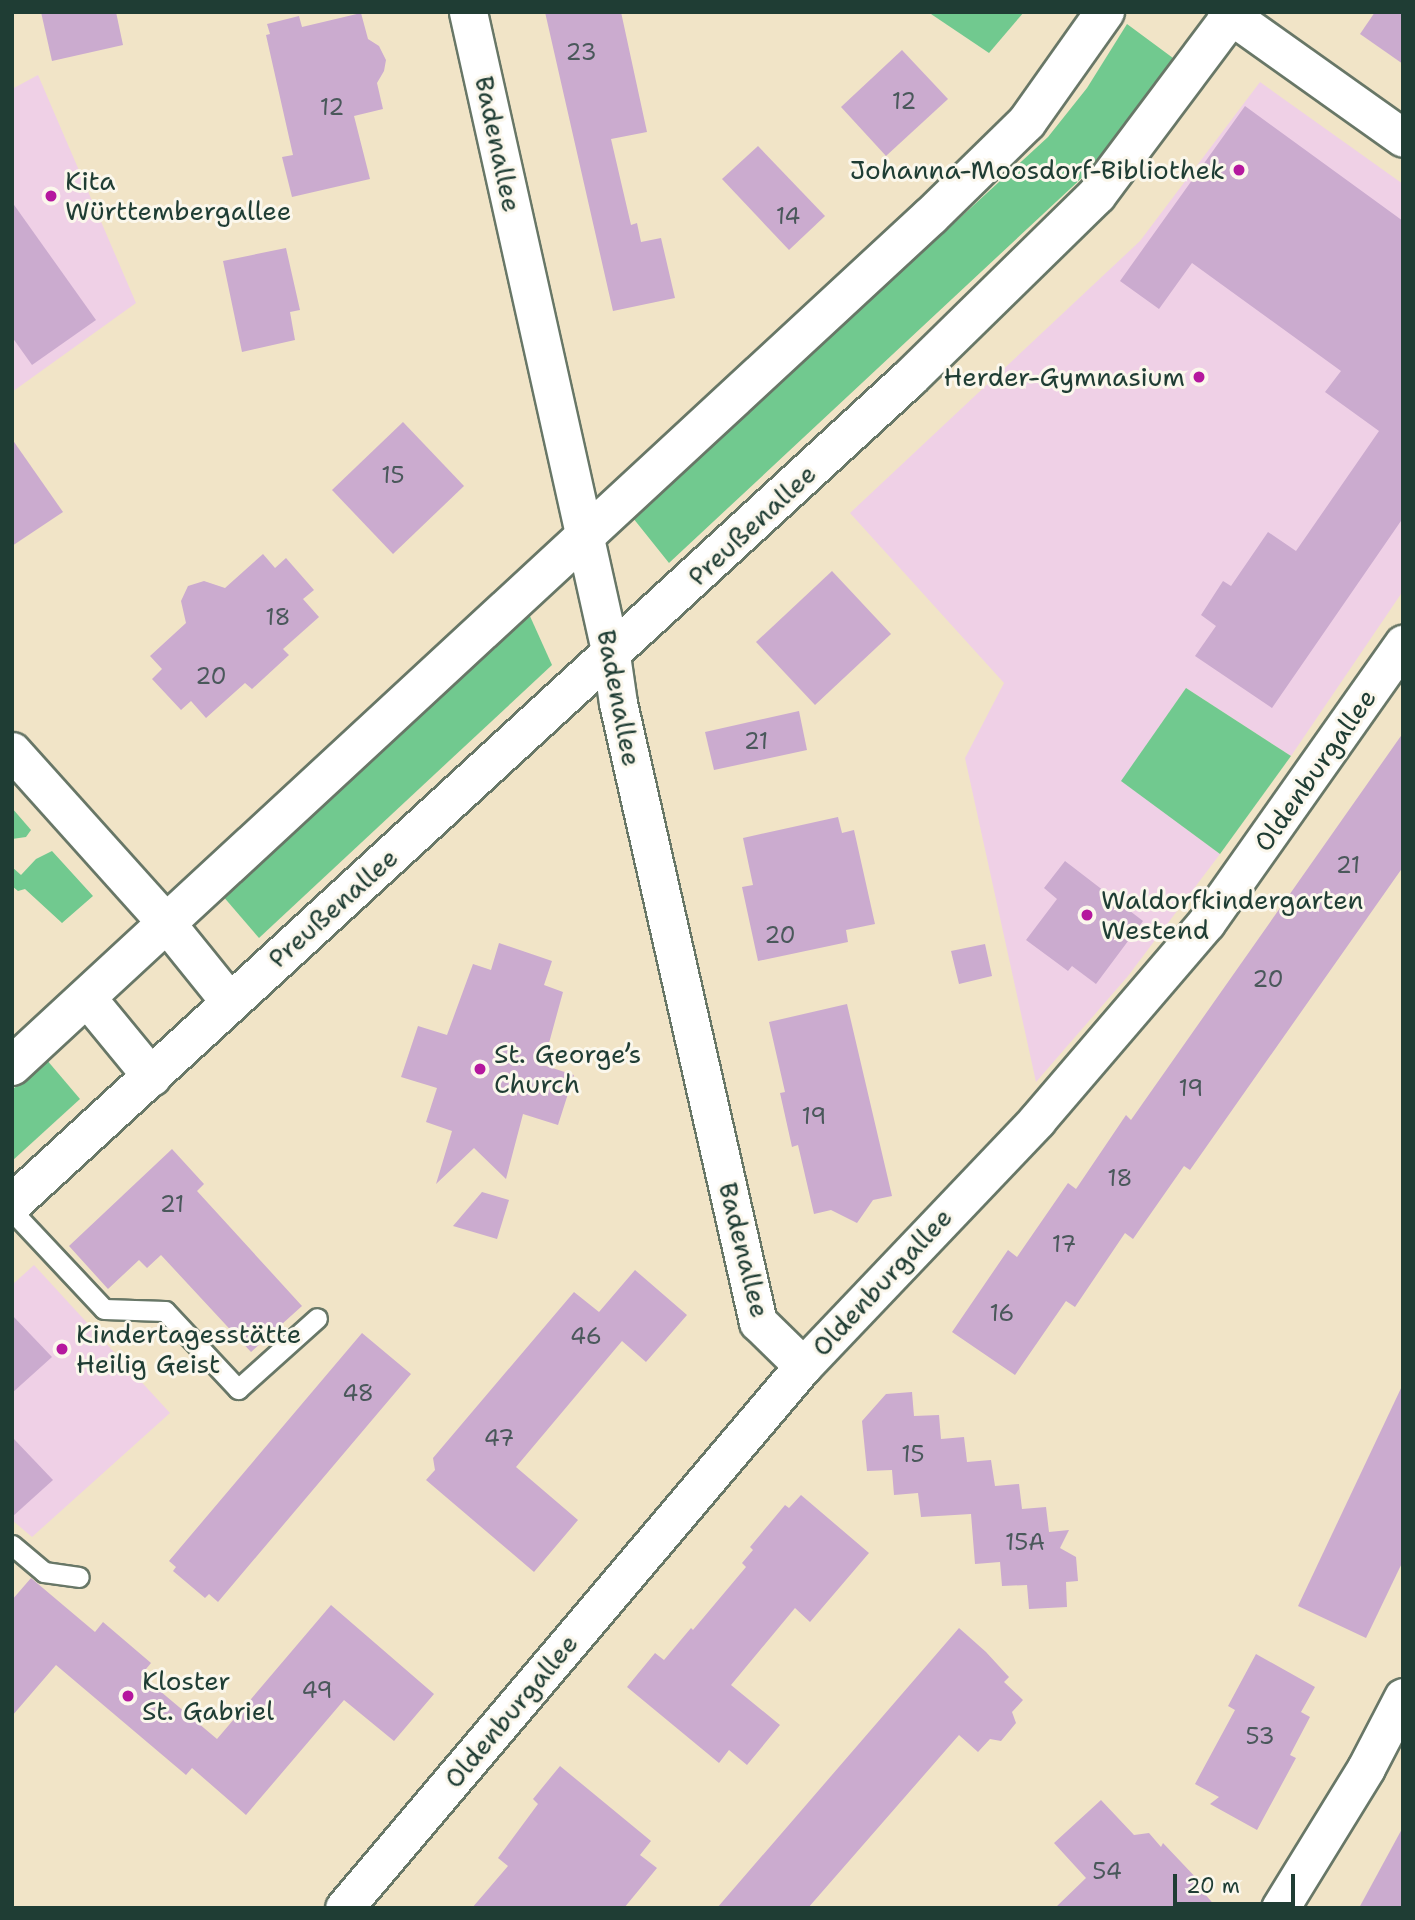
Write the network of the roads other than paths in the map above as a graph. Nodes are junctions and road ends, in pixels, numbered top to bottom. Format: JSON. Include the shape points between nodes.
{"nodes":[{"id":1,"x":468,"y":12,"type":"edge"},
{"id":2,"x":1105,"y":12,"type":"edge"},
{"id":3,"x":1230,"y":14,"type":"edge"},
{"id":4,"x":1403,"y":138,"type":"edge"},
{"id":5,"x":584,"y":534,"type":"junction"},
{"id":6,"x":1403,"y":644,"type":"edge"},
{"id":7,"x":611,"y":655,"type":"junction"},
{"id":8,"x":12,"y":751,"type":"edge"},
{"id":9,"x":167,"y":924,"type":"junction"},
{"id":10,"x":87,"y":998,"type":"junction"},
{"id":11,"x":230,"y":1002,"type":"junction"},
{"id":12,"x":12,"y":1066,"type":"edge"},
{"id":13,"x":152,"y":1077,"type":"junction"},
{"id":14,"x":12,"y":1204,"type":"edge"},
{"id":15,"x":12,"y":1211,"type":"edge"},
{"id":16,"x":317,"y":1318,"type":"dead end"},
{"id":17,"x":803,"y":1366,"type":"junction"},
{"id":18,"x":12,"y":1545,"type":"edge"},
{"id":19,"x":79,"y":1577,"type":"dead end"},
{"id":20,"x":1403,"y":1697,"type":"edge"},
{"id":21,"x":344,"y":1908,"type":"edge"},
{"id":22,"x":1280,"y":1908,"type":"edge"}],
"edges":[{"from":1,"to":5,"type":"street","name":"Badenallee"},
{"from":2,"to":5,"type":"street","via":[[1027,122]]},
{"from":3,"to":4,"type":"street"},
{"from":3,"to":7,"type":"street","name":"Preußenallee","via":[[1097,195],[910,378]]},
{"from":5,"to":7,"type":"street","name":"Badenallee"},
{"from":5,"to":9,"type":"street"},
{"from":6,"to":17,"type":"street","name":"Oldenburgallee","via":[[1206,923],[1037,1120]]},
{"from":7,"to":11,"type":"street","name":"Preußenallee"},
{"from":7,"to":17,"type":"street","name":"Badenallee","via":[[618,704],[758,1322]]},
{"from":8,"to":9,"type":"street"},
{"from":9,"to":10,"type":"street"},
{"from":9,"to":11,"type":"street"},
{"from":10,"to":12,"type":"street"},
{"from":10,"to":13,"type":"street"},
{"from":11,"to":13,"type":"street","name":"Preußenallee"},
{"from":13,"to":14,"type":"street","name":"Preußenallee"},
{"from":15,"to":16,"type":"lane","via":[[104,1309],[165,1311],[238,1389]]},
{"from":17,"to":21,"type":"street","name":"Oldenburgallee"},
{"from":18,"to":19,"type":"lane","via":[[44,1572]]},
{"from":20,"to":22,"type":"street","via":[[1366,1768]]}]}
